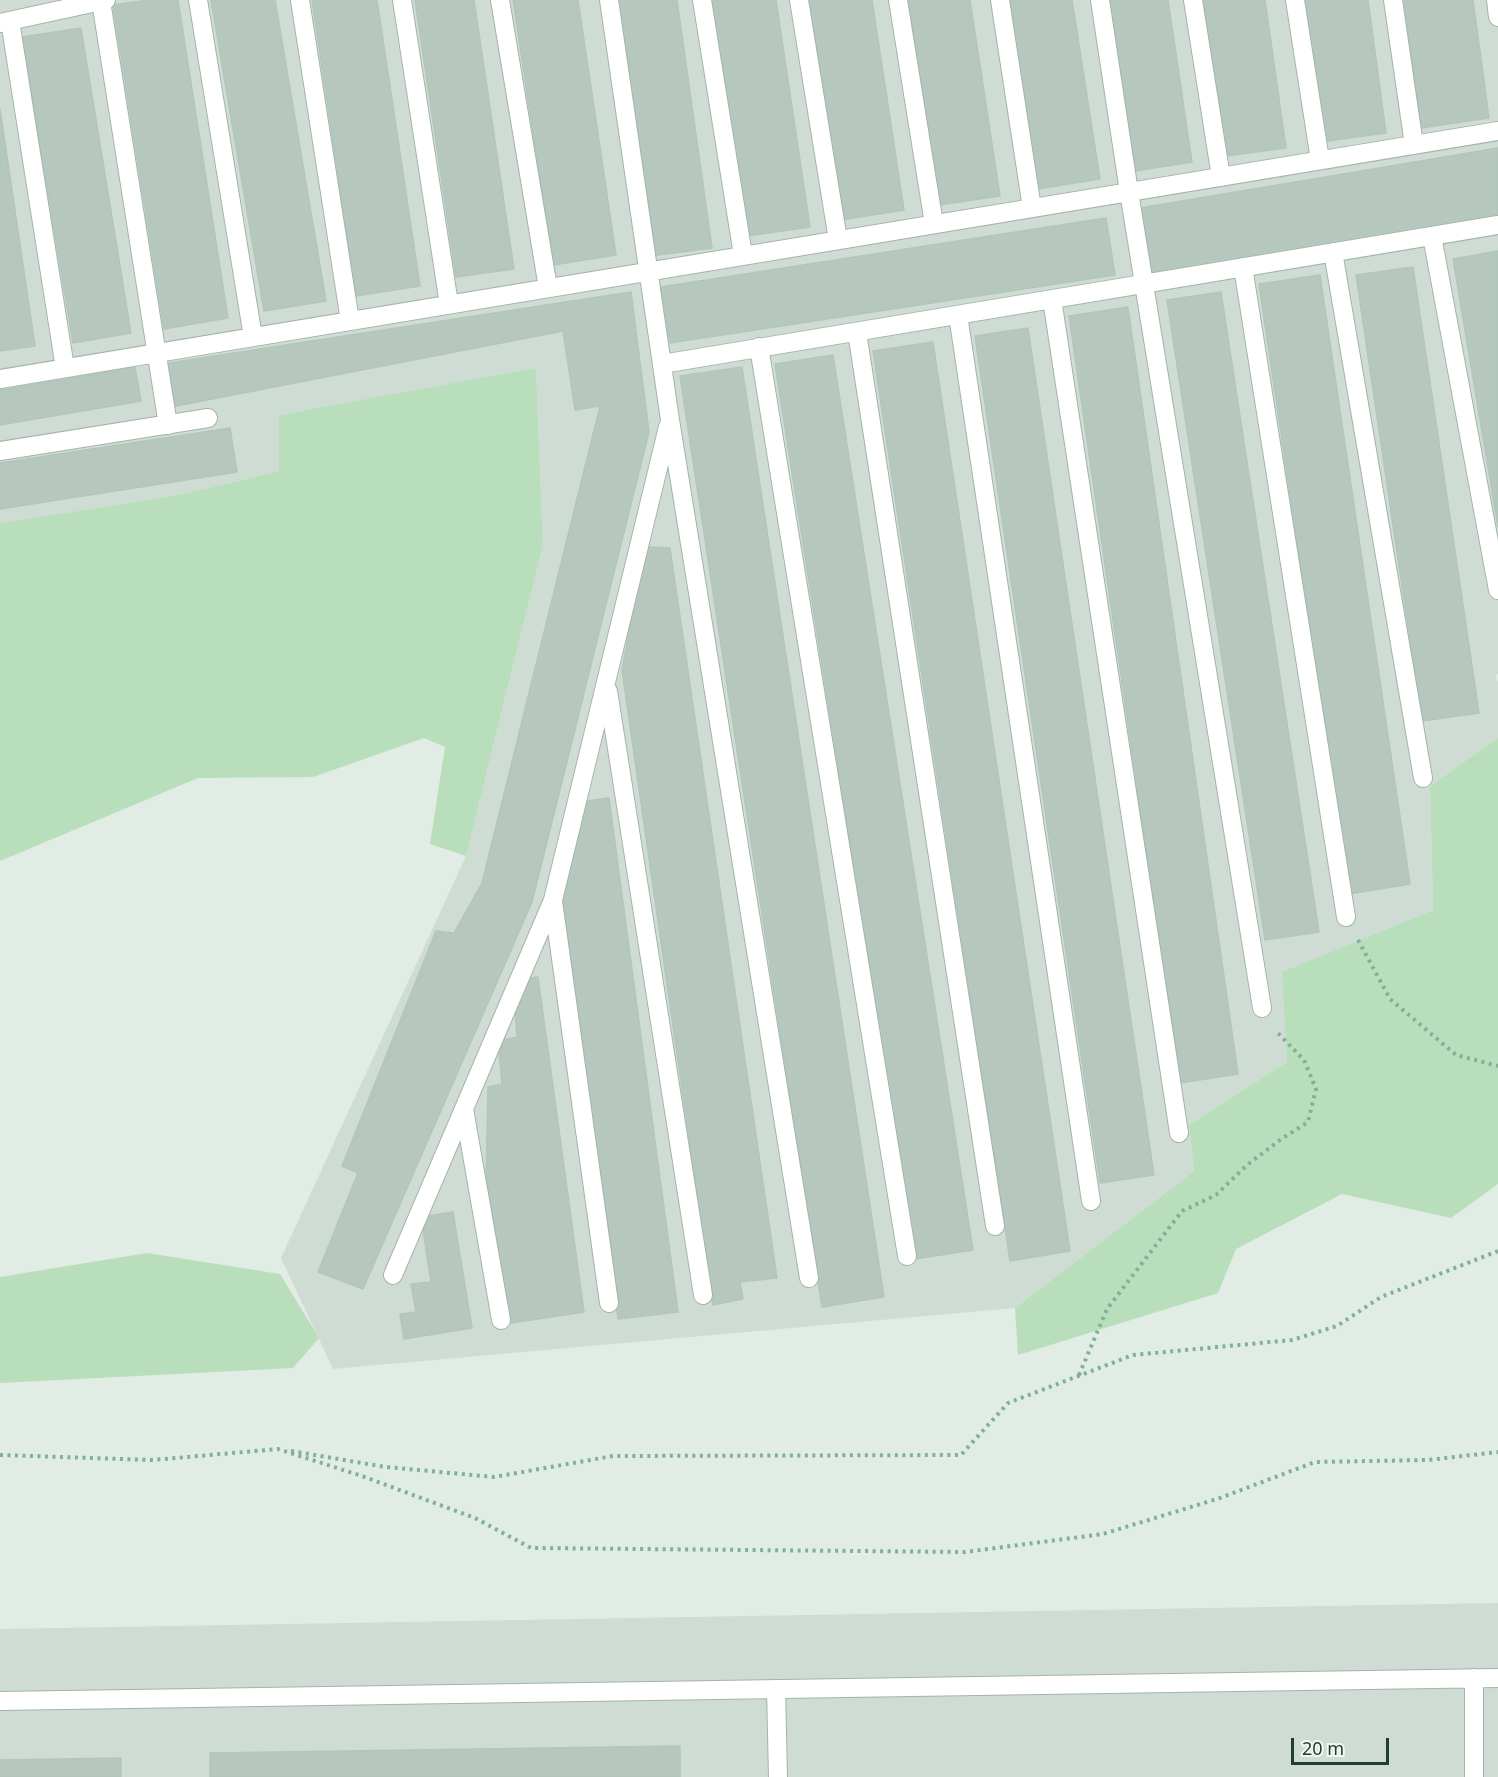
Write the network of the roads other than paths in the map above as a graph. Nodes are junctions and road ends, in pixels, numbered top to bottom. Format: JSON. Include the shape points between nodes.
{"nodes":[{"id":1,"x":198,"y":0,"type":"edge"},
{"id":2,"x":300,"y":0,"type":"edge"},
{"id":3,"x":402,"y":0,"type":"edge"},
{"id":4,"x":500,"y":0,"type":"edge"},
{"id":5,"x":609,"y":0,"type":"edge"},
{"id":6,"x":702,"y":0,"type":"edge"},
{"id":7,"x":799,"y":0,"type":"edge"},
{"id":8,"x":898,"y":0,"type":"edge"},
{"id":9,"x":1000,"y":0,"type":"edge"},
{"id":10,"x":1100,"y":0,"type":"edge"},
{"id":11,"x":1193,"y":0,"type":"edge"},
{"id":12,"x":1295,"y":0,"type":"edge"},
{"id":13,"x":1393,"y":0,"type":"edge"},
{"id":14,"x":1496,"y":0,"type":"edge"},
{"id":15,"x":104,"y":1,"type":"edge"},
{"id":16,"x":1498,"y":17,"type":"edge"},
{"id":17,"x":5,"y":22,"type":"edge"},
{"id":18,"x":1498,"y":131,"type":"edge"},
{"id":19,"x":1414,"y":144,"type":"junction"},
{"id":20,"x":1320,"y":160,"type":"junction"},
{"id":21,"x":1221,"y":177,"type":"junction"},
{"id":22,"x":1129,"y":192,"type":"junction"},
{"id":23,"x":1032,"y":208,"type":"junction"},
{"id":24,"x":934,"y":224,"type":"junction"},
{"id":25,"x":1498,"y":225,"type":"edge"},
{"id":26,"x":1432,"y":236,"type":"junction"},
{"id":27,"x":838,"y":240,"type":"junction"},
{"id":28,"x":1333,"y":252,"type":"junction"},
{"id":29,"x":743,"y":255,"type":"junction"},
{"id":30,"x":1243,"y":267,"type":"junction"},
{"id":31,"x":649,"y":271,"type":"junction"},
{"id":32,"x":1144,"y":284,"type":"junction"},
{"id":33,"x":548,"y":288,"type":"junction"},
{"id":34,"x":1052,"y":299,"type":"junction"},
{"id":35,"x":449,"y":304,"type":"junction"},
{"id":36,"x":958,"y":315,"type":"junction"},
{"id":37,"x":350,"y":321,"type":"junction"},
{"id":38,"x":857,"y":332,"type":"junction"},
{"id":39,"x":253,"y":337,"type":"junction"},
{"id":40,"x":759,"y":347,"type":"junction"},
{"id":41,"x":157,"y":353,"type":"junction"},
{"id":42,"x":662,"y":364,"type":"junction"},
{"id":43,"x":65,"y":368,"type":"junction"},
{"id":44,"x":0,"y":379,"type":"edge"},
{"id":45,"x":208,"y":418,"type":"dead end"},
{"id":46,"x":670,"y":420,"type":"junction"},
{"id":47,"x":168,"y":425,"type":"junction"},
{"id":48,"x":0,"y":451,"type":"edge"},
{"id":49,"x":1498,"y":590,"type":"edge"},
{"id":50,"x":606,"y":683,"type":"junction"},
{"id":51,"x":1423,"y":778,"type":"dead end"},
{"id":52,"x":553,"y":900,"type":"junction"},
{"id":53,"x":1346,"y":918,"type":"road end"},
{"id":54,"x":1262,"y":1008,"type":"road end"},
{"id":55,"x":464,"y":1109,"type":"junction"},
{"id":56,"x":1179,"y":1133,"type":"dead end"},
{"id":57,"x":1091,"y":1201,"type":"dead end"},
{"id":58,"x":995,"y":1226,"type":"dead end"},
{"id":59,"x":907,"y":1256,"type":"dead end"},
{"id":60,"x":393,"y":1275,"type":"dead end"},
{"id":61,"x":809,"y":1278,"type":"dead end"},
{"id":62,"x":703,"y":1295,"type":"dead end"},
{"id":63,"x":609,"y":1303,"type":"dead end"},
{"id":64,"x":501,"y":1320,"type":"dead end"},
{"id":65,"x":1474,"y":1678,"type":"junction"},
{"id":66,"x":1498,"y":1678,"type":"edge"},
{"id":67,"x":776,"y":1689,"type":"junction"},
{"id":68,"x":0,"y":1701,"type":"edge"},
{"id":69,"x":778,"y":1777,"type":"edge"},
{"id":70,"x":1474,"y":1777,"type":"edge"}],
"edges":[{"from":1,"to":39,"type":"lane"},
{"from":2,"to":37,"type":"lane"},
{"from":3,"to":35,"type":"lane"},
{"from":4,"to":33,"type":"lane"},
{"from":5,"to":31,"type":"lane"},
{"from":6,"to":29,"type":"lane"},
{"from":7,"to":27,"type":"lane"},
{"from":8,"to":24,"type":"lane"},
{"from":9,"to":23,"type":"lane"},
{"from":10,"to":22,"type":"lane"},
{"from":11,"to":21,"type":"lane"},
{"from":12,"to":20,"type":"lane"},
{"from":13,"to":19,"type":"lane"},
{"from":14,"to":16,"type":"lane"},
{"from":15,"to":17,"type":"lane"},
{"from":15,"to":41,"type":"lane"},
{"from":17,"to":43,"type":"lane"},
{"from":18,"to":19,"type":"lane"},
{"from":19,"to":20,"type":"lane"},
{"from":20,"to":21,"type":"lane"},
{"from":21,"to":22,"type":"lane"},
{"from":22,"to":23,"type":"lane"},
{"from":22,"to":32,"type":"lane"},
{"from":23,"to":24,"type":"lane"},
{"from":24,"to":27,"type":"lane"},
{"from":25,"to":26,"type":"lane"},
{"from":26,"to":28,"type":"lane"},
{"from":26,"to":49,"type":"lane"},
{"from":27,"to":29,"type":"lane"},
{"from":28,"to":30,"type":"lane"},
{"from":28,"to":51,"type":"lane"},
{"from":29,"to":31,"type":"lane"},
{"from":30,"to":32,"type":"lane"},
{"from":30,"to":53,"type":"lane"},
{"from":31,"to":33,"type":"lane"},
{"from":31,"to":42,"type":"lane"},
{"from":32,"to":34,"type":"lane"},
{"from":32,"to":54,"type":"lane"},
{"from":33,"to":35,"type":"lane"},
{"from":34,"to":36,"type":"lane"},
{"from":34,"to":56,"type":"lane"},
{"from":35,"to":37,"type":"lane"},
{"from":36,"to":38,"type":"lane"},
{"from":36,"to":57,"type":"lane"},
{"from":37,"to":39,"type":"lane"},
{"from":38,"to":40,"type":"lane"},
{"from":38,"to":58,"type":"lane"},
{"from":39,"to":41,"type":"lane"},
{"from":40,"to":42,"type":"lane"},
{"from":40,"to":59,"type":"lane"},
{"from":41,"to":43,"type":"lane"},
{"from":41,"to":47,"type":"lane"},
{"from":42,"to":46,"type":"lane"},
{"from":43,"to":44,"type":"lane"},
{"from":45,"to":47,"type":"lane"},
{"from":46,"to":50,"type":"lane"},
{"from":46,"to":61,"type":"lane"},
{"from":47,"to":48,"type":"lane"},
{"from":50,"to":52,"type":"lane"},
{"from":50,"to":62,"type":"lane"},
{"from":52,"to":55,"type":"lane"},
{"from":52,"to":63,"type":"lane"},
{"from":55,"to":60,"type":"lane"},
{"from":55,"to":64,"type":"lane"},
{"from":65,"to":66,"type":"lane"},
{"from":65,"to":67,"type":"lane"},
{"from":65,"to":70,"type":"lane"},
{"from":67,"to":68,"type":"lane"},
{"from":67,"to":69,"type":"lane"}]}
